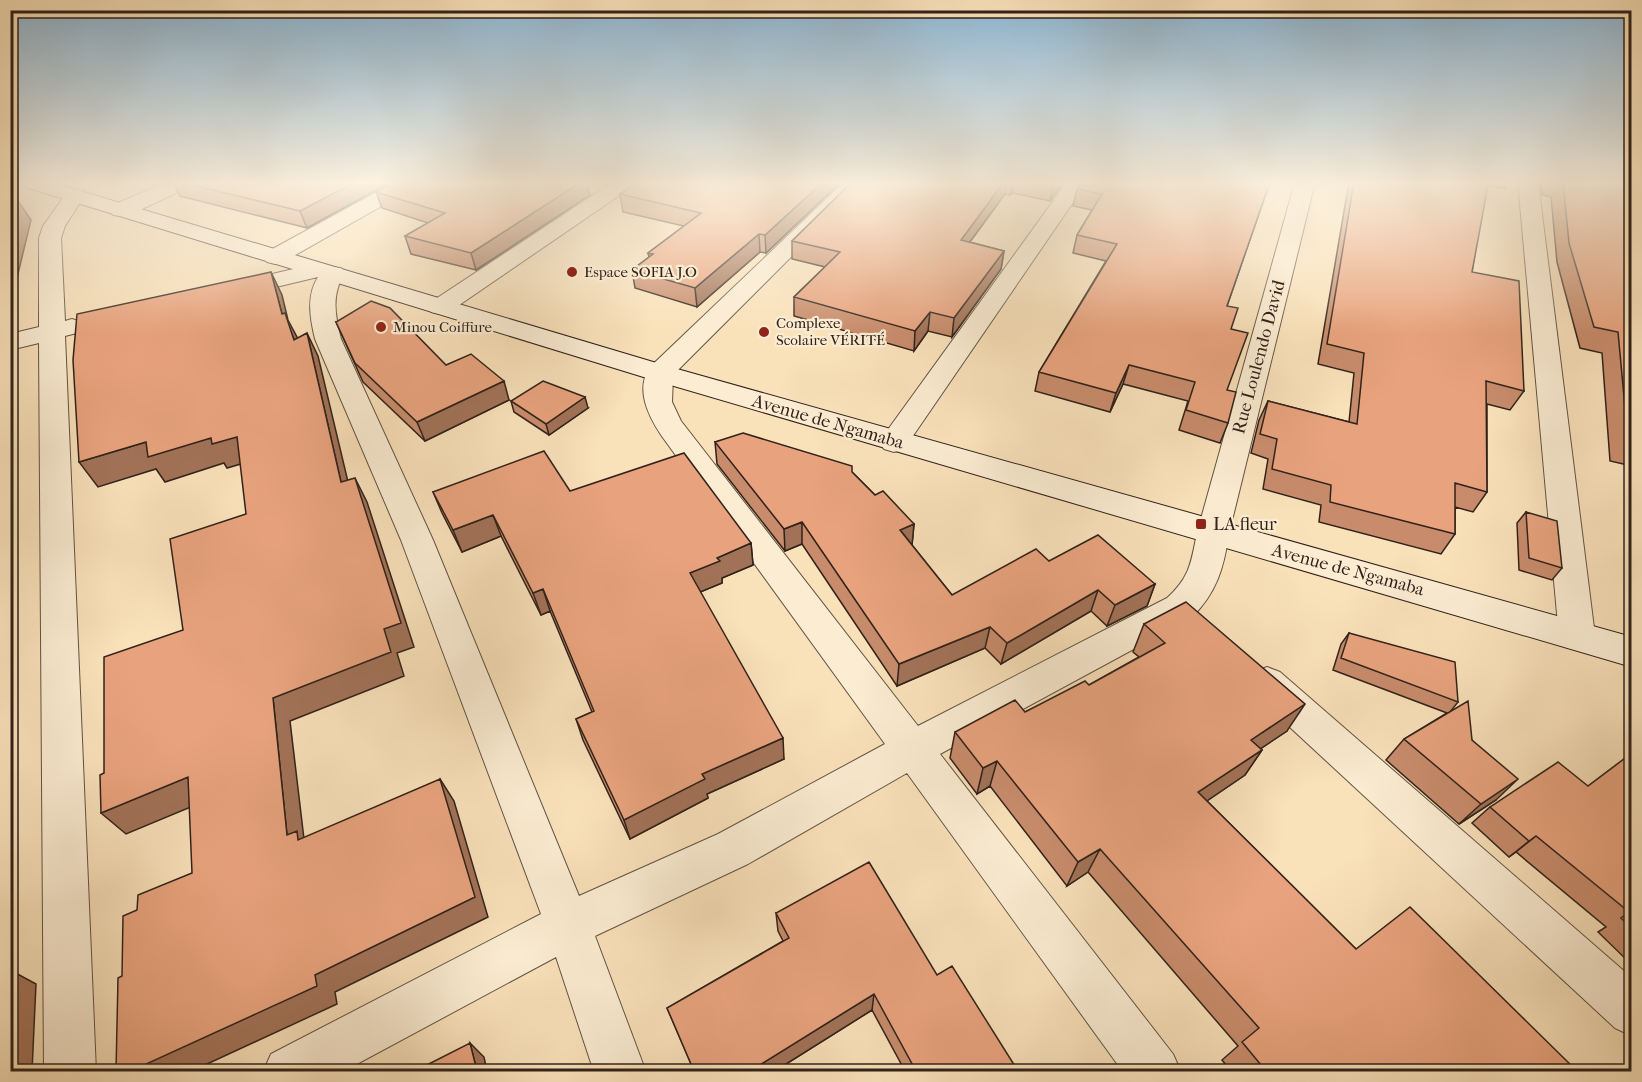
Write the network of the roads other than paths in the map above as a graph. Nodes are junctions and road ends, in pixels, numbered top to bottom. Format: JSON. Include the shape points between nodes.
{"nodes":[{"id":1,"x":52,"y":232,"type":"edge"},
{"id":2,"x":195,"y":232,"type":"edge"},
{"id":3,"x":319,"y":232,"type":"edge"},
{"id":4,"x":551,"y":232,"type":"edge"},
{"id":5,"x":804,"y":232,"type":"edge"},
{"id":6,"x":1041,"y":232,"type":"edge"},
{"id":7,"x":1292,"y":232,"type":"edge"},
{"id":8,"x":1533,"y":232,"type":"edge"},
{"id":9,"x":275,"y":257,"type":"junction"},
{"id":10,"x":326,"y":272,"type":"junction"},
{"id":11,"x":203,"y":297,"type":"edge"},
{"id":12,"x":440,"y":307,"type":"junction"},
{"id":13,"x":98,"y":321,"type":"edge"},
{"id":14,"x":52,"y":332,"type":"junction"},
{"id":15,"x":10,"y":342,"type":"edge"},
{"id":16,"x":660,"y":373,"type":"junction"},
{"id":17,"x":894,"y":442,"type":"junction"},
{"id":18,"x":1213,"y":533,"type":"junction"},
{"id":19,"x":1577,"y":636,"type":"junction"},
{"id":20,"x":1629,"y":653,"type":"edge"},
{"id":21,"x":1238,"y":657,"type":"edge"},
{"id":22,"x":913,"y":749,"type":"junction"},
{"id":23,"x":568,"y":925,"type":"junction"},
{"id":24,"x":1632,"y":1011,"type":"edge"},
{"id":25,"x":70,"y":1071,"type":"edge"},
{"id":26,"x":289,"y":1071,"type":"edge"},
{"id":27,"x":620,"y":1071,"type":"edge"},
{"id":28,"x":1155,"y":1071,"type":"edge"}],
"edges":[{"from":1,"to":14,"type":"street"},
{"from":2,"to":9,"type":"street","name":"Avenue de Ngamaba"},
{"from":3,"to":9,"type":"street"},
{"from":4,"to":12,"type":"street"},
{"from":5,"to":16,"type":"street"},
{"from":6,"to":17,"type":"street"},
{"from":7,"to":18,"type":"street","name":"Rue Loulendo David"},
{"from":8,"to":19,"type":"street"},
{"from":9,"to":10,"type":"street","name":"Avenue de Ngamaba"},
{"from":10,"to":11,"type":"street"},
{"from":10,"to":12,"type":"street","name":"Avenue de Ngamaba"},
{"from":10,"to":23,"type":"street","via":[[322,317],[328,339],[417,540]]},
{"from":12,"to":16,"type":"street","name":"Avenue de Ngamaba"},
{"from":13,"to":14,"type":"street"},
{"from":14,"to":15,"type":"street"},
{"from":14,"to":25,"type":"street"},
{"from":16,"to":17,"type":"street","name":"Avenue de Ngamaba"},
{"from":16,"to":22,"type":"street","via":[[656,400],[662,415]]},
{"from":17,"to":18,"type":"street","name":"Avenue de Ngamaba"},
{"from":18,"to":19,"type":"street","name":"Avenue de Ngamaba"},
{"from":18,"to":22,"type":"street","name":"Rue Loulendo David","via":[[1192,618]]},
{"from":19,"to":20,"type":"street","name":"Avenue de Ngamaba"},
{"from":21,"to":24,"type":"street"},
{"from":22,"to":23,"type":"street","name":"Rue Loulendo David","via":[[733,849]]},
{"from":22,"to":28,"type":"street"},
{"from":23,"to":26,"type":"street","name":"Rue Loulendo David"},
{"from":23,"to":27,"type":"street"}]}
